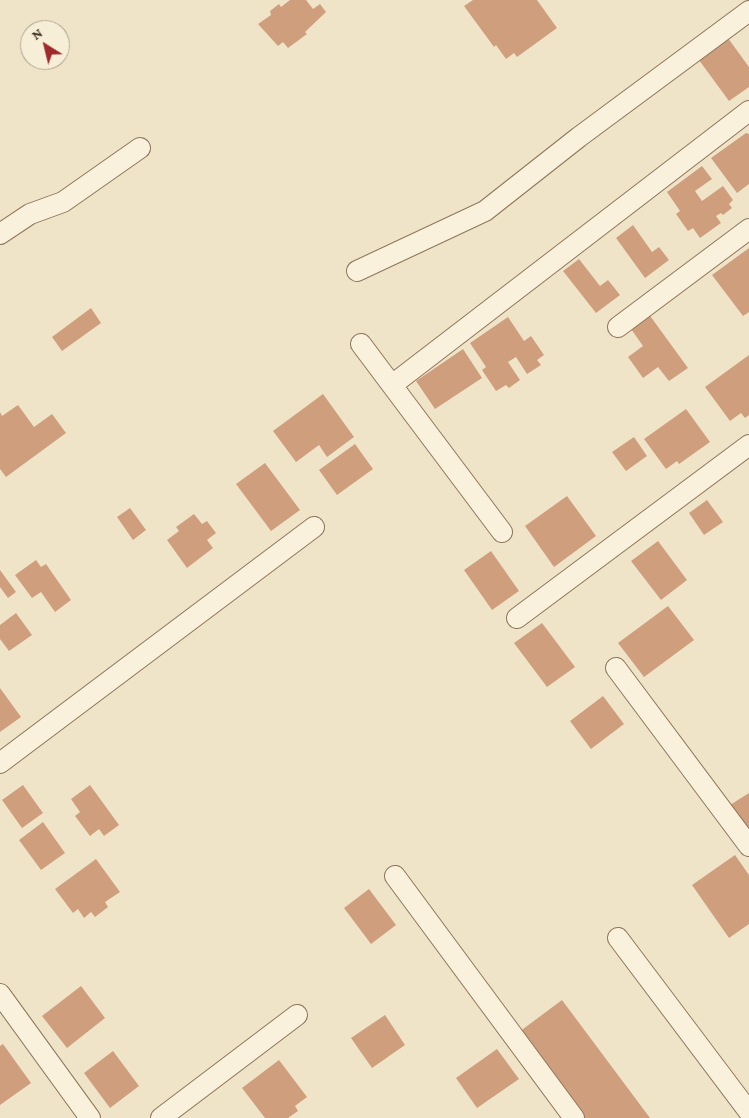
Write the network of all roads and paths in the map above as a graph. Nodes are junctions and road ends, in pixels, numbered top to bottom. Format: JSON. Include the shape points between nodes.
{"nodes":[{"id":1,"x":749,"y":11,"type":"edge"},
{"id":2,"x":749,"y":111,"type":"edge"},
{"id":3,"x":140,"y":148,"type":"dead end"},
{"id":4,"x":749,"y":229,"type":"edge"},
{"id":5,"x":0,"y":234,"type":"edge"},
{"id":6,"x":357,"y":271,"type":"dead end"},
{"id":7,"x":618,"y":327,"type":"dead end"},
{"id":8,"x":360,"y":344,"type":"dead end"},
{"id":9,"x":392,"y":385,"type":"junction"},
{"id":10,"x":749,"y":445,"type":"edge"},
{"id":11,"x":314,"y":527,"type":"dead end"},
{"id":12,"x":502,"y":532,"type":"dead end"},
{"id":13,"x":517,"y":618,"type":"dead end"},
{"id":14,"x":616,"y":668,"type":"dead end"},
{"id":15,"x":0,"y":763,"type":"edge"},
{"id":16,"x":749,"y":846,"type":"edge"},
{"id":17,"x":395,"y":876,"type":"dead end"},
{"id":18,"x":618,"y":938,"type":"dead end"},
{"id":19,"x":0,"y":994,"type":"edge"},
{"id":20,"x":296,"y":1015,"type":"dead end"},
{"id":21,"x":749,"y":1112,"type":"edge"},
{"id":22,"x":90,"y":1118,"type":"edge"},
{"id":23,"x":161,"y":1118,"type":"edge"},
{"id":24,"x":574,"y":1118,"type":"edge"}],
"edges":[{"from":1,"to":6,"type":"street","via":[[485,212]]},
{"from":2,"to":9,"type":"street"},
{"from":3,"to":5,"type":"street","via":[[63,202],[30,214]]},
{"from":4,"to":7,"type":"street"},
{"from":8,"to":9,"type":"street"},
{"from":9,"to":12,"type":"street"},
{"from":10,"to":13,"type":"street"},
{"from":11,"to":15,"type":"street"},
{"from":14,"to":16,"type":"street"},
{"from":17,"to":24,"type":"street"},
{"from":18,"to":21,"type":"street"},
{"from":19,"to":22,"type":"street"},
{"from":20,"to":23,"type":"street"}]}
